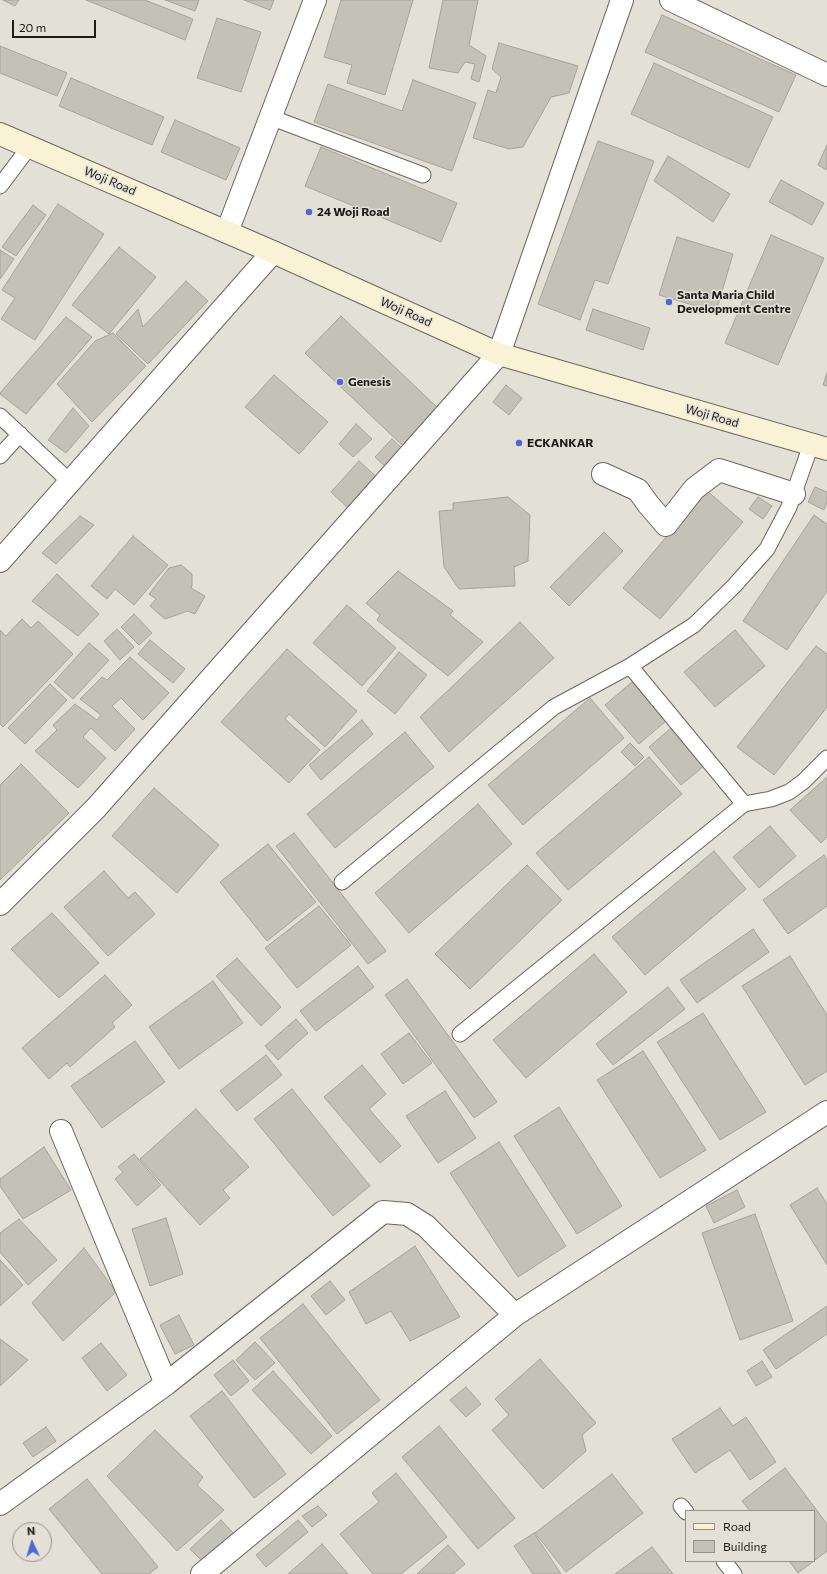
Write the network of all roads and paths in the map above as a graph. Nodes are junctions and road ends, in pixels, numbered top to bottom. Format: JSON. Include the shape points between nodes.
{"nodes":[{"id":1,"x":315,"y":0,"type":"edge"},
{"id":2,"x":622,"y":0,"type":"edge"},
{"id":3,"x":671,"y":0,"type":"edge"},
{"id":4,"x":827,"y":74,"type":"edge"},
{"id":5,"x":270,"y":117,"type":"junction"},
{"id":6,"x":0,"y":134,"type":"edge"},
{"id":7,"x":30,"y":146,"type":"junction"},
{"id":8,"x":422,"y":175,"type":"dead end"},
{"id":9,"x":0,"y":186,"type":"edge"},
{"id":10,"x":227,"y":232,"type":"junction"},
{"id":11,"x":273,"y":252,"type":"junction"},
{"id":12,"x":499,"y":354,"type":"junction"},
{"id":13,"x":0,"y":416,"type":"edge"},
{"id":14,"x":20,"y":434,"type":"junction"},
{"id":15,"x":819,"y":447,"type":"edge"},
{"id":16,"x":0,"y":456,"type":"edge"},
{"id":17,"x":603,"y":474,"type":"dead end"},
{"id":18,"x":70,"y":482,"type":"junction"},
{"id":19,"x":794,"y":494,"type":"junction"},
{"id":20,"x":0,"y":561,"type":"edge"},
{"id":21,"x":630,"y":666,"type":"junction"},
{"id":22,"x":827,"y":758,"type":"edge"},
{"id":23,"x":744,"y":804,"type":"junction"},
{"id":24,"x":342,"y":882,"type":"dead end"},
{"id":25,"x":0,"y":904,"type":"edge"},
{"id":26,"x":460,"y":1034,"type":"dead end"},
{"id":27,"x":827,"y":1112,"type":"edge"},
{"id":28,"x":61,"y":1131,"type":"dead end"},
{"id":29,"x":515,"y":1315,"type":"junction"},
{"id":30,"x":166,"y":1384,"type":"junction"},
{"id":31,"x":0,"y":1504,"type":"edge"},
{"id":32,"x":725,"y":1562,"type":"edge"},
{"id":33,"x":202,"y":1574,"type":"edge"},
{"id":34,"x":734,"y":1574,"type":"edge"}],
"edges":[{"from":1,"to":5,"type":"street"},
{"from":2,"to":12,"type":"street"},
{"from":3,"to":4,"type":"street"},
{"from":5,"to":8,"type":"lane"},
{"from":5,"to":10,"type":"street"},
{"from":6,"to":7,"type":"main road","name":"Woji Road"},
{"from":7,"to":9,"type":"lane"},
{"from":7,"to":10,"type":"main road","name":"Woji Road"},
{"from":10,"to":11,"type":"main road","name":"Woji Road"},
{"from":11,"to":12,"type":"main road","name":"Woji Road"},
{"from":11,"to":18,"type":"street"},
{"from":12,"to":15,"type":"main road","name":"Woji Road"},
{"from":12,"to":25,"type":"street","via":[[96,808]]},
{"from":13,"to":14,"type":"lane"},
{"from":14,"to":16,"type":"lane"},
{"from":14,"to":18,"type":"lane"},
{"from":15,"to":19,"type":"lane"},
{"from":17,"to":19,"type":"street","via":[[638,490],[666,525],[694,489],[719,470]]},
{"from":18,"to":20,"type":"street"},
{"from":19,"to":21,"type":"lane","via":[[767,549],[734,586],[694,625]]},
{"from":21,"to":23,"type":"lane"},
{"from":21,"to":24,"type":"lane","via":[[554,707]]},
{"from":22,"to":23,"type":"lane","via":[[789,792],[771,799]]},
{"from":23,"to":26,"type":"lane"},
{"from":27,"to":29,"type":"street"},
{"from":28,"to":30,"type":"street"},
{"from":29,"to":30,"type":"street","via":[[426,1226],[407,1214],[383,1212]]},
{"from":29,"to":33,"type":"street"},
{"from":30,"to":31,"type":"street"},
{"from":32,"to":34,"type":"lane"}]}
